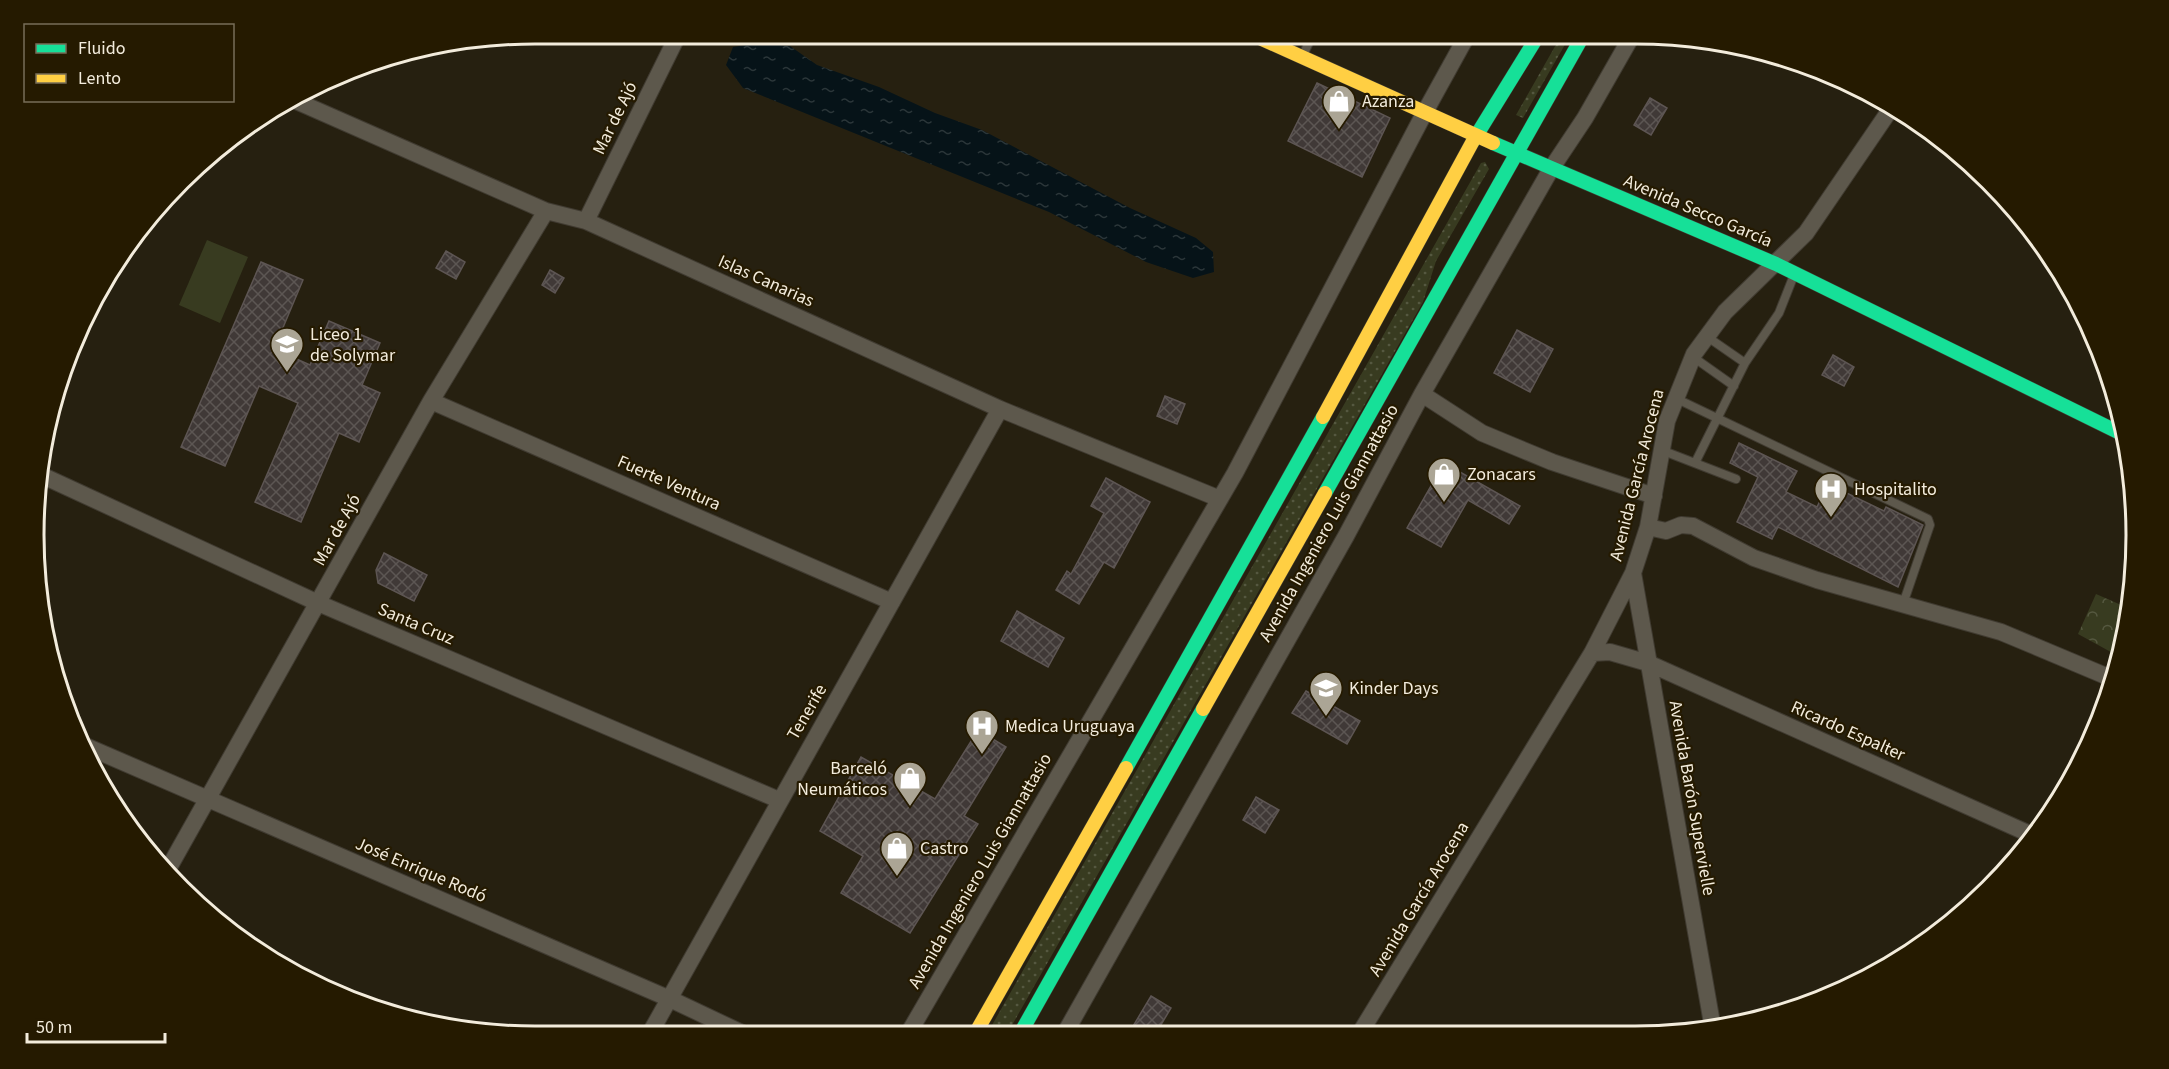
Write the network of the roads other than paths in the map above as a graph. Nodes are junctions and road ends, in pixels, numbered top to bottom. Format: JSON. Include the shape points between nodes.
{"nodes":[{"id":1,"x":674,"y":44,"type":"edge"},
{"id":2,"x":1274,"y":44,"type":"edge"},
{"id":3,"x":1308,"y":44,"type":"edge"},
{"id":4,"x":1462,"y":44,"type":"edge"},
{"id":5,"x":1533,"y":44,"type":"edge"},
{"id":6,"x":1578,"y":44,"type":"edge"},
{"id":7,"x":1627,"y":44,"type":"edge"},
{"id":8,"x":1302,"y":56,"type":"junction"},
{"id":9,"x":300,"y":103,"type":"edge"},
{"id":10,"x":1426,"y":110,"type":"junction"},
{"id":11,"x":1887,"y":114,"type":"edge"},
{"id":12,"x":1477,"y":134,"type":"junction"},
{"id":13,"x":1516,"y":152,"type":"junction"},
{"id":14,"x":1551,"y":169,"type":"junction"},
{"id":15,"x":546,"y":211,"type":"junction"},
{"id":16,"x":586,"y":221,"type":"junction"},
{"id":17,"x":1776,"y":264,"type":"junction"},
{"id":18,"x":1795,"y":273,"type":"junction"},
{"id":19,"x":1706,"y":336,"type":"junction"},
{"id":20,"x":1693,"y":357,"type":"junction"},
{"id":21,"x":1745,"y":363,"type":"junction"},
{"id":22,"x":1734,"y":386,"type":"junction"},
{"id":23,"x":1422,"y":394,"type":"junction"},
{"id":24,"x":1675,"y":398,"type":"junction"},
{"id":25,"x":431,"y":401,"type":"junction"},
{"id":26,"x":1000,"y":409,"type":"junction"},
{"id":27,"x":1716,"y":417,"type":"junction"},
{"id":28,"x":2114,"y":430,"type":"edge"},
{"id":29,"x":1661,"y":450,"type":"junction"},
{"id":30,"x":1695,"y":463,"type":"junction"},
{"id":31,"x":47,"y":478,"type":"edge"},
{"id":32,"x":1736,"y":478,"type":"dead end"},
{"id":33,"x":1654,"y":496,"type":"junction"},
{"id":34,"x":1220,"y":500,"type":"junction"},
{"id":35,"x":1648,"y":527,"type":"junction"},
{"id":36,"x":1633,"y":573,"type":"junction"},
{"id":37,"x":892,"y":602,"type":"junction"},
{"id":38,"x":318,"y":603,"type":"junction"},
{"id":39,"x":1903,"y":604,"type":"junction"},
{"id":40,"x":1592,"y":653,"type":"junction"},
{"id":41,"x":1648,"y":663,"type":"junction"},
{"id":42,"x":2105,"y":675,"type":"edge"},
{"id":43,"x":93,"y":749,"type":"edge"},
{"id":44,"x":208,"y":799,"type":"junction"},
{"id":45,"x":779,"y":800,"type":"junction"},
{"id":46,"x":2025,"y":832,"type":"edge"},
{"id":47,"x":171,"y":864,"type":"edge"},
{"id":48,"x":670,"y":999,"type":"junction"},
{"id":49,"x":1711,"y":1019,"type":"edge"},
{"id":50,"x":654,"y":1026,"type":"edge"},
{"id":51,"x":727,"y":1026,"type":"edge"},
{"id":52,"x":913,"y":1026,"type":"edge"},
{"id":53,"x":980,"y":1026,"type":"edge"},
{"id":54,"x":1025,"y":1026,"type":"edge"},
{"id":55,"x":1070,"y":1026,"type":"edge"},
{"id":56,"x":1364,"y":1026,"type":"edge"}],
"edges":[{"from":1,"to":16,"type":"street","name":"Mar de Ajó"},
{"from":2,"to":8,"type":"main road","name":"Avenida Secco García"},
{"from":3,"to":8,"type":"lane"},
{"from":4,"to":10,"type":"street","name":"Avenida Ingeniero Luis Giannattasio"},
{"from":5,"to":12,"type":"main road"},
{"from":6,"to":13,"type":"main road","name":"Avenida Ingeniero Luis Giannattasio"},
{"from":7,"to":14,"type":"street","name":"Avenida Ingeniero Luis Giannattasio"},
{"from":8,"to":10,"type":"main road","name":"Avenida Secco García"},
{"from":9,"to":15,"type":"street","name":"Islas Canarias"},
{"from":10,"to":12,"type":"main road","name":"Avenida Secco García"},
{"from":10,"to":34,"type":"street","name":"Avenida Ingeniero Luis Giannattasio"},
{"from":11,"to":17,"type":"street","name":"Avenida García Arocena","via":[[1806,233]]},
{"from":12,"to":13,"type":"main road","name":"Avenida Secco García"},
{"from":12,"to":53,"type":"main road","via":[[1279,497]]},
{"from":13,"to":14,"type":"main road","name":"Avenida Secco García"},
{"from":13,"to":54,"type":"main road","name":"Avenida Ingeniero Luis Giannattasio"},
{"from":14,"to":17,"type":"main road","name":"Avenida Secco García"},
{"from":14,"to":23,"type":"street","name":"Avenida Ingeniero Luis Giannattasio"},
{"from":15,"to":16,"type":"street","name":"Islas Canarias"},
{"from":15,"to":25,"type":"street","name":"Mar de Ajó"},
{"from":16,"to":26,"type":"street","name":"Islas Canarias"},
{"from":17,"to":18,"type":"main road","name":"Avenida Secco García"},
{"from":17,"to":19,"type":"street","name":"Avenida García Arocena","via":[[1725,312]]},
{"from":18,"to":21,"type":"lane","via":[[1779,313]]},
{"from":18,"to":28,"type":"main road","name":"Avenida Secco García"},
{"from":19,"to":20,"type":"street","name":"Avenida García Arocena"},
{"from":19,"to":21,"type":"lane"},
{"from":20,"to":22,"type":"lane"},
{"from":20,"to":24,"type":"street","name":"Avenida García Arocena"},
{"from":21,"to":22,"type":"lane"},
{"from":22,"to":27,"type":"lane"},
{"from":23,"to":33,"type":"street","via":[[1482,433],[1552,462]]},
{"from":23,"to":55,"type":"street","name":"Avenida Ingeniero Luis Giannattasio"},
{"from":24,"to":27,"type":"lane"},
{"from":24,"to":29,"type":"street","name":"Avenida García Arocena"},
{"from":25,"to":37,"type":"street","name":"Fuerte Ventura"},
{"from":25,"to":38,"type":"street","name":"Mar de Ajó"},
{"from":26,"to":34,"type":"street","name":"Islas Canarias"},
{"from":26,"to":37,"type":"street","name":"Tenerife"},
{"from":27,"to":30,"type":"lane"},
{"from":27,"to":39,"type":"lane","via":[[1928,519],[1930,525]]},
{"from":29,"to":30,"type":"lane"},
{"from":29,"to":33,"type":"street","name":"Avenida García Arocena"},
{"from":30,"to":32,"type":"lane"},
{"from":31,"to":38,"type":"street","name":"Santa Cruz"},
{"from":33,"to":35,"type":"street","name":"Avenida García Arocena"},
{"from":34,"to":52,"type":"street","name":"Avenida Ingeniero Luis Giannattasio"},
{"from":35,"to":36,"type":"street","name":"Avenida García Arocena"},
{"from":35,"to":39,"type":"street","via":[[1666,531],[1681,525],[1693,526],[1754,558]]},
{"from":36,"to":40,"type":"street","name":"Avenida García Arocena"},
{"from":36,"to":41,"type":"street","name":"Avenida Barón Supervielle"},
{"from":37,"to":45,"type":"street","name":"Tenerife"},
{"from":38,"to":44,"type":"street","name":"Mar de Ajó"},
{"from":38,"to":45,"type":"street","name":"Santa Cruz"},
{"from":39,"to":42,"type":"street","via":[[2001,632]]},
{"from":40,"to":41,"type":"street","name":"Ricardo Espalter","via":[[1610,652]]},
{"from":40,"to":56,"type":"street","name":"Avenida García Arocena"},
{"from":41,"to":46,"type":"street","name":"Ricardo Espalter"},
{"from":41,"to":49,"type":"street","name":"Avenida Barón Supervielle"},
{"from":43,"to":44,"type":"street","name":"José Enrique Rodó"},
{"from":44,"to":47,"type":"street","name":"Mar de Ajó"},
{"from":44,"to":48,"type":"street","name":"José Enrique Rodó"},
{"from":45,"to":48,"type":"street","name":"Tenerife"},
{"from":48,"to":50,"type":"street","name":"Tenerife"},
{"from":48,"to":51,"type":"street","name":"José Enrique Rodó"}]}
